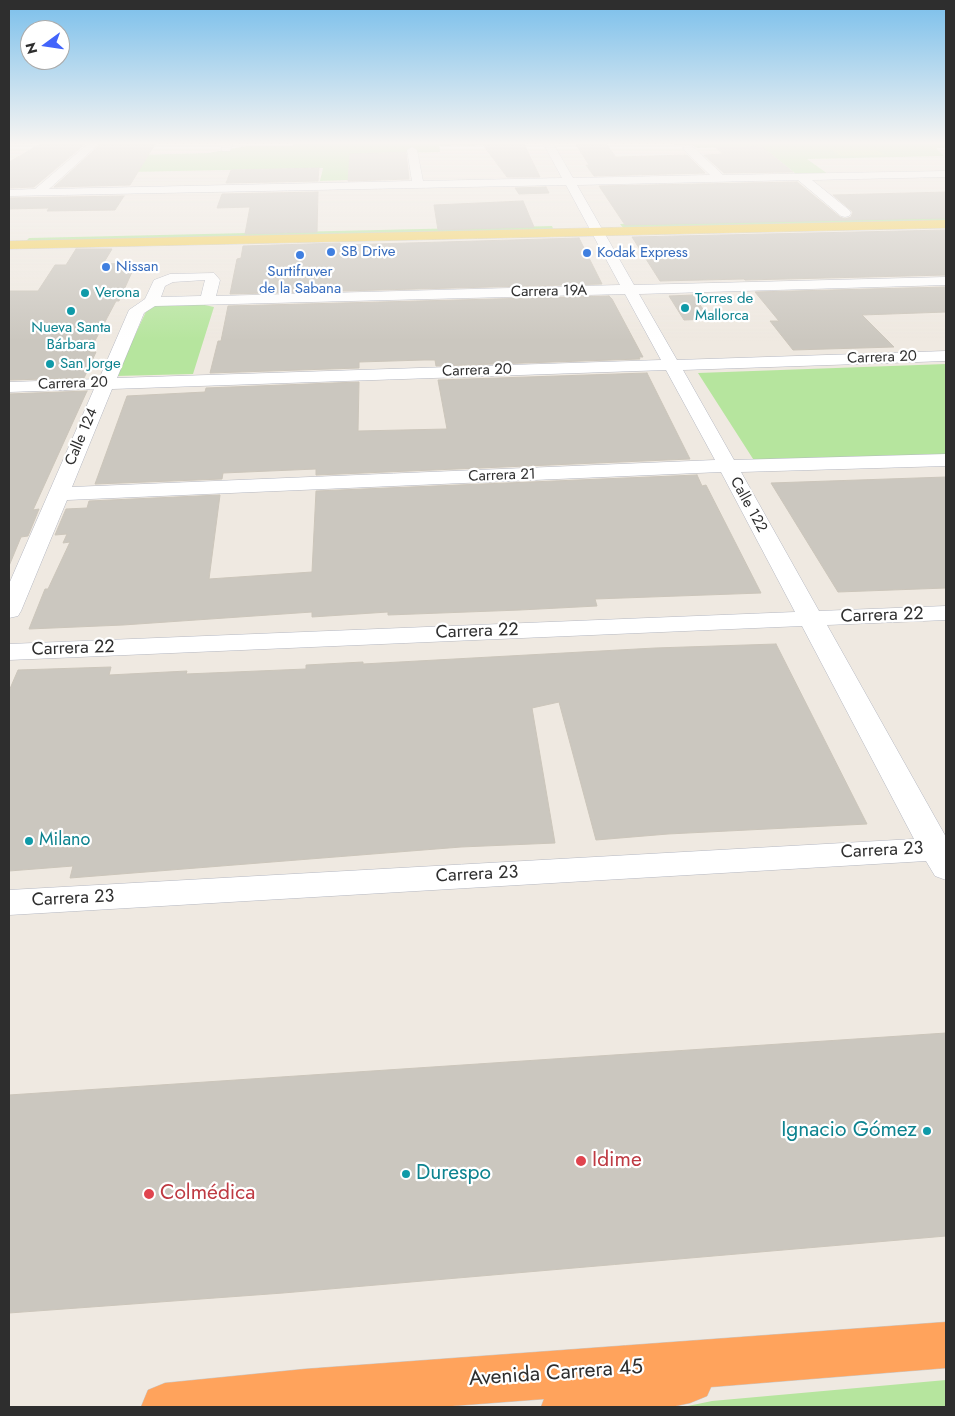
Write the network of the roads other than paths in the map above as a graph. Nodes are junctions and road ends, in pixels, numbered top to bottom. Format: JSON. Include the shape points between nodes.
{"nodes":[{"id":1,"x":584,"y":209,"type":"edge"},
{"id":2,"x":840,"y":209,"type":"edge"},
{"id":3,"x":845,"y":213,"type":"dead end"},
{"id":4,"x":946,"y":215,"type":"edge"},
{"id":5,"x":946,"y":224,"type":"edge"},
{"id":6,"x":594,"y":227,"type":"junction"},
{"id":7,"x":9,"y":236,"type":"edge"},
{"id":8,"x":9,"y":245,"type":"edge"},
{"id":9,"x":946,"y":281,"type":"edge"},
{"id":10,"x":628,"y":290,"type":"junction"},
{"id":11,"x":207,"y":301,"type":"junction"},
{"id":12,"x":152,"y":302,"type":"junction"},
{"id":13,"x":946,"y":356,"type":"edge"},
{"id":14,"x":670,"y":365,"type":"junction"},
{"id":15,"x":106,"y":383,"type":"junction"},
{"id":16,"x":9,"y":386,"type":"edge"},
{"id":17,"x":946,"y":460,"type":"edge"},
{"id":18,"x":727,"y":466,"type":"junction"},
{"id":19,"x":58,"y":494,"type":"junction"},
{"id":20,"x":9,"y":611,"type":"edge"},
{"id":21,"x":946,"y":613,"type":"edge"},
{"id":22,"x":810,"y":618,"type":"junction"},
{"id":23,"x":9,"y":652,"type":"edge"},
{"id":24,"x":943,"y":855,"type":"edge"},
{"id":25,"x":9,"y":903,"type":"edge"},
{"id":26,"x":946,"y":1345,"type":"edge"},
{"id":27,"x":822,"y":1354,"type":"junction"},
{"id":28,"x":166,"y":1407,"type":"edge"},
{"id":29,"x":565,"y":1407,"type":"edge"}],
"edges":[{"from":1,"to":6,"type":"street","name":"Calle 122"},
{"from":2,"to":3,"type":"street"},
{"from":4,"to":6,"type":"main road"},
{"from":5,"to":6,"type":"main road"},
{"from":6,"to":7,"type":"main road"},
{"from":6,"to":8,"type":"main road"},
{"from":6,"to":10,"type":"street","name":"Calle 122"},
{"from":9,"to":10,"type":"street","name":"Carrera 19A"},
{"from":10,"to":11,"type":"street","name":"Carrera 19A"},
{"from":10,"to":14,"type":"street","name":"Calle 122"},
{"from":11,"to":12,"type":"street","name":"Carrera 19A"},
{"from":11,"to":12,"type":"street","name":"Calle 124","via":[[213,280],[209,276],[170,278],[158,283]]},
{"from":12,"to":15,"type":"street","name":"Calle 124","via":[[137,310]]},
{"from":13,"to":14,"type":"street","name":"Carrera 20"},
{"from":14,"to":15,"type":"street","name":"Carrera 20"},
{"from":14,"to":18,"type":"street","name":"Calle 122"},
{"from":15,"to":16,"type":"street","name":"Carrera 20"},
{"from":15,"to":19,"type":"street","name":"Calle 124"},
{"from":17,"to":18,"type":"street","name":"Carrera 21"},
{"from":18,"to":19,"type":"street","name":"Carrera 21"},
{"from":18,"to":22,"type":"street","name":"Calle 122"},
{"from":19,"to":20,"type":"street","name":"Calle 124"},
{"from":21,"to":22,"type":"street","name":"Carrera 22"},
{"from":22,"to":23,"type":"street","name":"Carrera 22"},
{"from":22,"to":24,"type":"street","name":"Calle 122"},
{"from":24,"to":25,"type":"street","name":"Carrera 23"},
{"from":26,"to":27,"type":"highway","name":"Avenida Carrera 45"},
{"from":27,"to":28,"type":"highway","name":"Avenida Carrera 45","via":[[305,1393]]},
{"from":27,"to":29,"type":"highway"}]}
